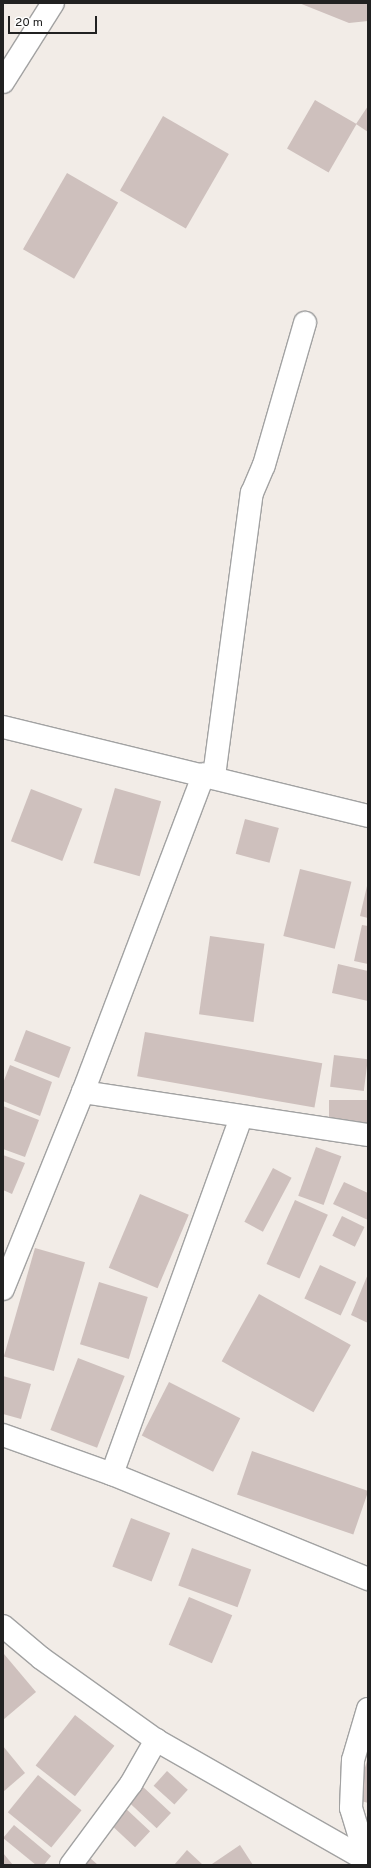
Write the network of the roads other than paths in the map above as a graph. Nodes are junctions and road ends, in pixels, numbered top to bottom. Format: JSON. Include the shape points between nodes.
{"nodes":[{"id":1,"x":53,"y":3,"type":"edge"},
{"id":2,"x":3,"y":82,"type":"edge"},
{"id":3,"x":305,"y":323,"type":"dead end"},
{"id":4,"x":3,"y":727,"type":"edge"},
{"id":5,"x":209,"y":775,"type":"junction"},
{"id":6,"x":368,"y":816,"type":"edge"},
{"id":7,"x":83,"y":1092,"type":"junction"},
{"id":8,"x":241,"y":1118,"type":"junction"},
{"id":9,"x":368,"y":1135,"type":"edge"},
{"id":10,"x":3,"y":1289,"type":"edge"},
{"id":11,"x":3,"y":1435,"type":"edge"},
{"id":12,"x":112,"y":1474,"type":"junction"},
{"id":13,"x":368,"y":1579,"type":"edge"},
{"id":14,"x":3,"y":1626,"type":"edge"},
{"id":15,"x":368,"y":1709,"type":"edge"},
{"id":16,"x":156,"y":1740,"type":"junction"},
{"id":17,"x":367,"y":1861,"type":"edge"},
{"id":18,"x":71,"y":1865,"type":"edge"}],
"edges":[{"from":1,"to":2,"type":"street"},
{"from":3,"to":5,"type":"street","via":[[264,465],[252,493]]},
{"from":4,"to":5,"type":"street"},
{"from":5,"to":6,"type":"street"},
{"from":5,"to":7,"type":"street"},
{"from":7,"to":8,"type":"street"},
{"from":7,"to":10,"type":"street"},
{"from":8,"to":9,"type":"street"},
{"from":8,"to":12,"type":"street"},
{"from":11,"to":12,"type":"street"},
{"from":12,"to":13,"type":"street"},
{"from":14,"to":16,"type":"street","via":[[41,1658]]},
{"from":15,"to":17,"type":"street","via":[[353,1760],[351,1808]]},
{"from":16,"to":17,"type":"street"},
{"from":16,"to":18,"type":"street","via":[[131,1784]]}]}
